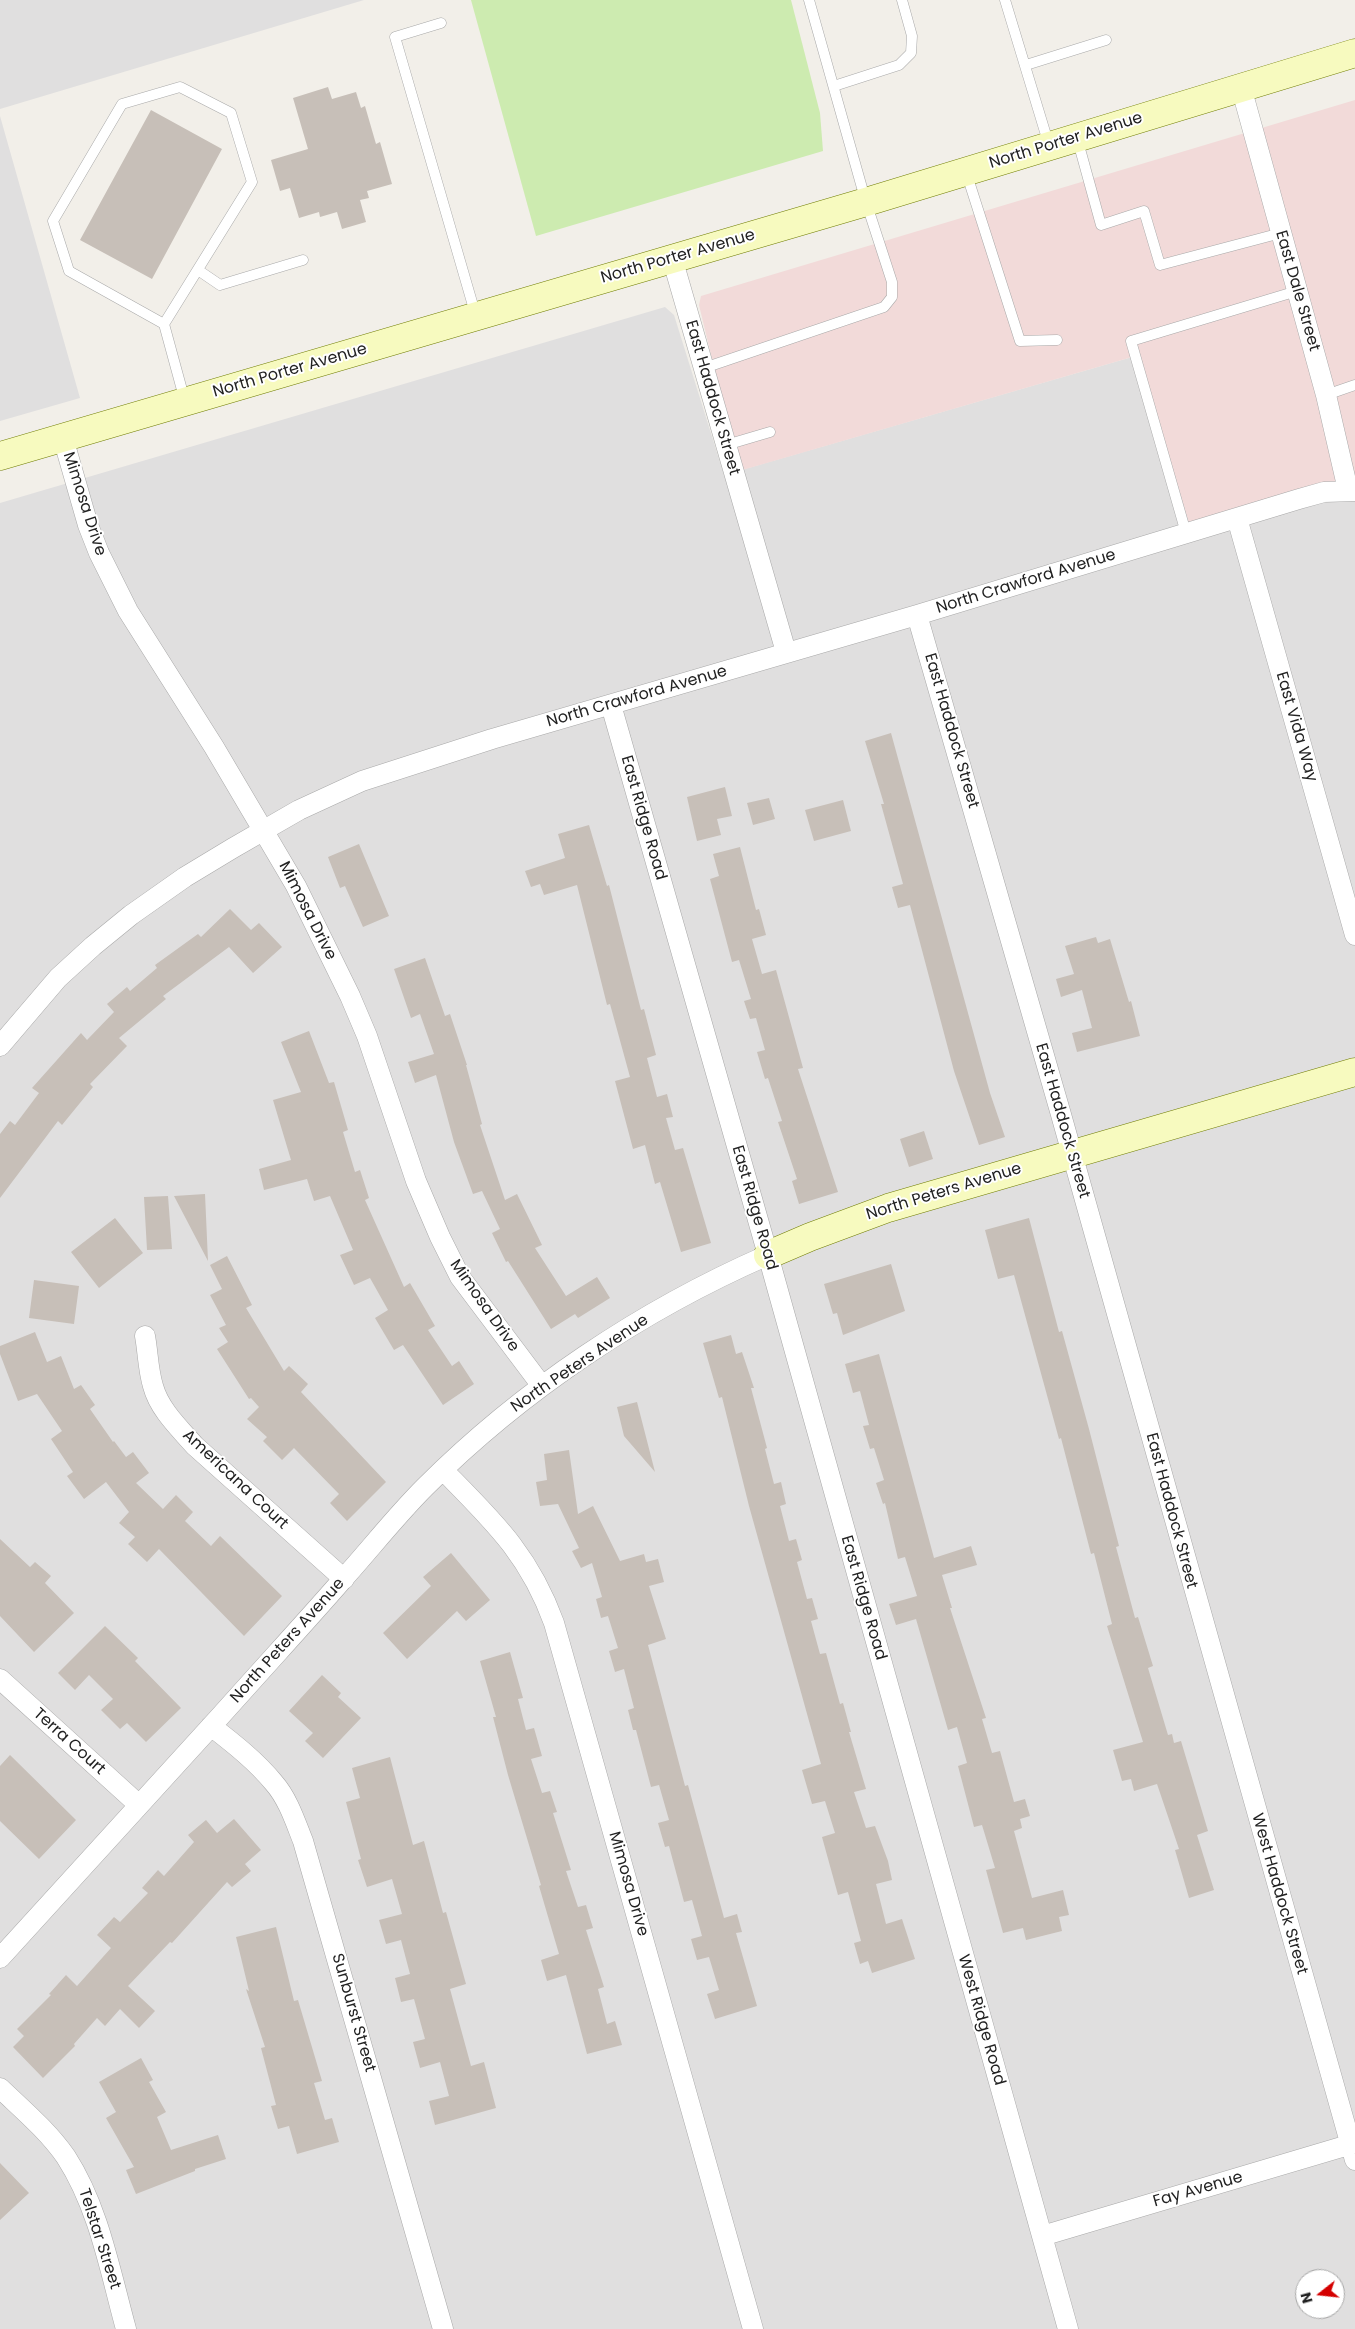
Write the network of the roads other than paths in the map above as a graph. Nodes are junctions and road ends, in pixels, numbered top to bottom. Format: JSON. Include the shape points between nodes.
{"nodes":[{"id":1,"x":809,"y":0,"type":"edge"},
{"id":2,"x":902,"y":0,"type":"edge"},
{"id":3,"x":1005,"y":0,"type":"edge"},
{"id":4,"x":441,"y":24,"type":"dead end"},
{"id":5,"x":1106,"y":40,"type":"dead end"},
{"id":6,"x":1355,"y":53,"type":"edge"},
{"id":7,"x":1026,"y":65,"type":"junction"},
{"id":8,"x":834,"y":86,"type":"junction"},
{"id":9,"x":1241,"y":87,"type":"junction"},
{"id":10,"x":1076,"y":138,"type":"junction"},
{"id":11,"x":1049,"y":146,"type":"junction"},
{"id":12,"x":966,"y":171,"type":"junction"},
{"id":13,"x":866,"y":202,"type":"junction"},
{"id":14,"x":1281,"y":233,"type":"junction"},
{"id":15,"x":672,"y":258,"type":"junction"},
{"id":16,"x":303,"y":260,"type":"dead end"},
{"id":17,"x":198,"y":270,"type":"junction"},
{"id":18,"x":1297,"y":291,"type":"junction"},
{"id":19,"x":476,"y":316,"type":"junction"},
{"id":20,"x":164,"y":324,"type":"junction"},
{"id":21,"x":1057,"y":340,"type":"dead end"},
{"id":22,"x":704,"y":368,"type":"junction"},
{"id":23,"x":1355,"y":385,"type":"edge"},
{"id":24,"x":1326,"y":395,"type":"junction"},
{"id":25,"x":185,"y":402,"type":"junction"},
{"id":26,"x":770,"y":432,"type":"dead end"},
{"id":27,"x":63,"y":438,"type":"junction"},
{"id":28,"x":726,"y":445,"type":"junction"},
{"id":29,"x":0,"y":456,"type":"edge"},
{"id":30,"x":1352,"y":490,"type":"edge"},
{"id":31,"x":1237,"y":518,"type":"junction"},
{"id":32,"x":1186,"y":533,"type":"junction"},
{"id":33,"x":917,"y":615,"type":"junction"},
{"id":34,"x":786,"y":652,"type":"junction"},
{"id":35,"x":611,"y":705,"type":"junction"},
{"id":36,"x":263,"y":831,"type":"junction"},
{"id":37,"x":1355,"y":935,"type":"edge"},
{"id":38,"x":0,"y":1046,"type":"edge"},
{"id":39,"x":1355,"y":1072,"type":"edge"},
{"id":40,"x":1071,"y":1154,"type":"junction"},
{"id":41,"x":768,"y":1255,"type":"junction"},
{"id":42,"x":145,"y":1336,"type":"dead end"},
{"id":43,"x":542,"y":1386,"type":"junction"},
{"id":44,"x":443,"y":1470,"type":"junction"},
{"id":45,"x":344,"y":1578,"type":"junction"},
{"id":46,"x":1203,"y":1627,"type":"joint"},
{"id":47,"x":0,"y":1679,"type":"edge"},
{"id":48,"x":894,"y":1711,"type":"joint"},
{"id":49,"x":211,"y":1726,"type":"junction"},
{"id":50,"x":139,"y":1805,"type":"junction"},
{"id":51,"x":0,"y":1958,"type":"edge"},
{"id":52,"x":0,"y":2088,"type":"edge"},
{"id":53,"x":1354,"y":2149,"type":"edge"},
{"id":54,"x":1042,"y":2236,"type":"junction"},
{"id":55,"x":126,"y":2329,"type":"edge"},
{"id":56,"x":443,"y":2329,"type":"edge"},
{"id":57,"x":753,"y":2329,"type":"edge"},
{"id":58,"x":1068,"y":2329,"type":"edge"}],
"edges":[{"from":1,"to":8,"type":"lane"},
{"from":2,"to":8,"type":"lane","via":[[912,36],[911,53],[899,64]]},
{"from":3,"to":7,"type":"lane"},
{"from":4,"to":19,"type":"lane","via":[[394,37]]},
{"from":5,"to":7,"type":"lane"},
{"from":6,"to":9,"type":"main road","name":"North Porter Avenue"},
{"from":7,"to":11,"type":"lane"},
{"from":8,"to":13,"type":"lane"},
{"from":9,"to":10,"type":"main road","name":"North Porter Avenue"},
{"from":9,"to":14,"type":"street","name":"East Dale Street"},
{"from":10,"to":11,"type":"main road","name":"North Porter Avenue"},
{"from":10,"to":14,"type":"lane","via":[[1101,225],[1144,212],[1160,265]]},
{"from":11,"to":12,"type":"main road","name":"North Porter Avenue"},
{"from":12,"to":13,"type":"main road","name":"North Porter Avenue"},
{"from":12,"to":21,"type":"lane","via":[[1020,341]]},
{"from":13,"to":15,"type":"main road","name":"North Porter Avenue"},
{"from":13,"to":22,"type":"lane","via":[[892,282],[892,296],[884,307]]},
{"from":14,"to":18,"type":"street","name":"East Dale Street"},
{"from":15,"to":19,"type":"main road","name":"North Porter Avenue"},
{"from":15,"to":22,"type":"street","name":"East Haddock Street"},
{"from":16,"to":17,"type":"lane","via":[[220,285]]},
{"from":17,"to":20,"type":"lane"},
{"from":17,"to":20,"type":"lane","via":[[252,182],[231,112],[180,87],[122,104],[53,221],[69,271]]},
{"from":18,"to":24,"type":"street","name":"East Dale Street"},
{"from":18,"to":32,"type":"lane","via":[[1131,341]]},
{"from":19,"to":25,"type":"main road","name":"North Porter Avenue"},
{"from":20,"to":25,"type":"lane"},
{"from":22,"to":28,"type":"street","name":"East Haddock Street"},
{"from":23,"to":24,"type":"lane"},
{"from":24,"to":30,"type":"street","name":"East Dale Street"},
{"from":25,"to":27,"type":"main road","name":"North Porter Avenue"},
{"from":26,"to":28,"type":"lane"},
{"from":27,"to":29,"type":"main road","name":"North Porter Avenue"},
{"from":27,"to":36,"type":"street","name":"Mimosa Drive","via":[[88,525],[113,582]]},
{"from":28,"to":34,"type":"street","name":"East Haddock Street"},
{"from":30,"to":31,"type":"street","name":"North Crawford Avenue","via":[[1324,492]]},
{"from":31,"to":32,"type":"street","name":"North Crawford Avenue"},
{"from":31,"to":37,"type":"street","name":"East Vida Way"},
{"from":32,"to":33,"type":"street","name":"North Crawford Avenue"},
{"from":33,"to":34,"type":"street","name":"North Crawford Avenue"},
{"from":33,"to":40,"type":"street","name":"East Haddock Street"},
{"from":34,"to":35,"type":"street","name":"North Crawford Avenue"},
{"from":35,"to":36,"type":"street","name":"North Crawford Avenue","via":[[492,739],[362,782],[299,810]]},
{"from":35,"to":41,"type":"street","name":"East Ridge Road"},
{"from":36,"to":38,"type":"street","name":"North Crawford Avenue","via":[[185,877],[93,946],[58,978]]},
{"from":36,"to":43,"type":"street","name":"Mimosa Drive","via":[[296,886],[364,1028],[418,1189],[440,1237],[460,1276]]},
{"from":39,"to":40,"type":"main road","name":"North Peters Avenue"},
{"from":40,"to":41,"type":"main road","name":"North Peters Avenue","via":[[888,1208]]},
{"from":40,"to":46,"type":"street","name":"East Haddock Street"},
{"from":41,"to":43,"type":"street","name":"North Peters Avenue","via":[[630,1328]]},
{"from":41,"to":48,"type":"street","name":"East Ridge Road"},
{"from":42,"to":45,"type":"street","name":"Americana Court","via":[[153,1386],[174,1422],[195,1446]]},
{"from":43,"to":44,"type":"street","name":"North Peters Avenue"},
{"from":44,"to":45,"type":"street","name":"North Peters Avenue"},
{"from":44,"to":57,"type":"street","name":"Mimosa Drive","via":[[496,1524],[521,1555],[554,1623]]},
{"from":45,"to":49,"type":"street","name":"North Peters Avenue"},
{"from":46,"to":53,"type":"street","name":"West Haddock Street"},
{"from":47,"to":50,"type":"street","name":"Terra Court"},
{"from":48,"to":54,"type":"street","name":"West Ridge Road"},
{"from":49,"to":50,"type":"street","name":"North Peters Avenue"},
{"from":49,"to":56,"type":"street","name":"Sunburst Street","via":[[274,1783],[293,1814]]},
{"from":50,"to":51,"type":"street","name":"North Peters Avenue"},
{"from":52,"to":55,"type":"street","name":"Telstar Street","via":[[37,2123],[64,2155],[84,2187]]},
{"from":53,"to":54,"type":"street","name":"Fay Avenue"},
{"from":54,"to":58,"type":"street","name":"West Ridge Road"}]}
